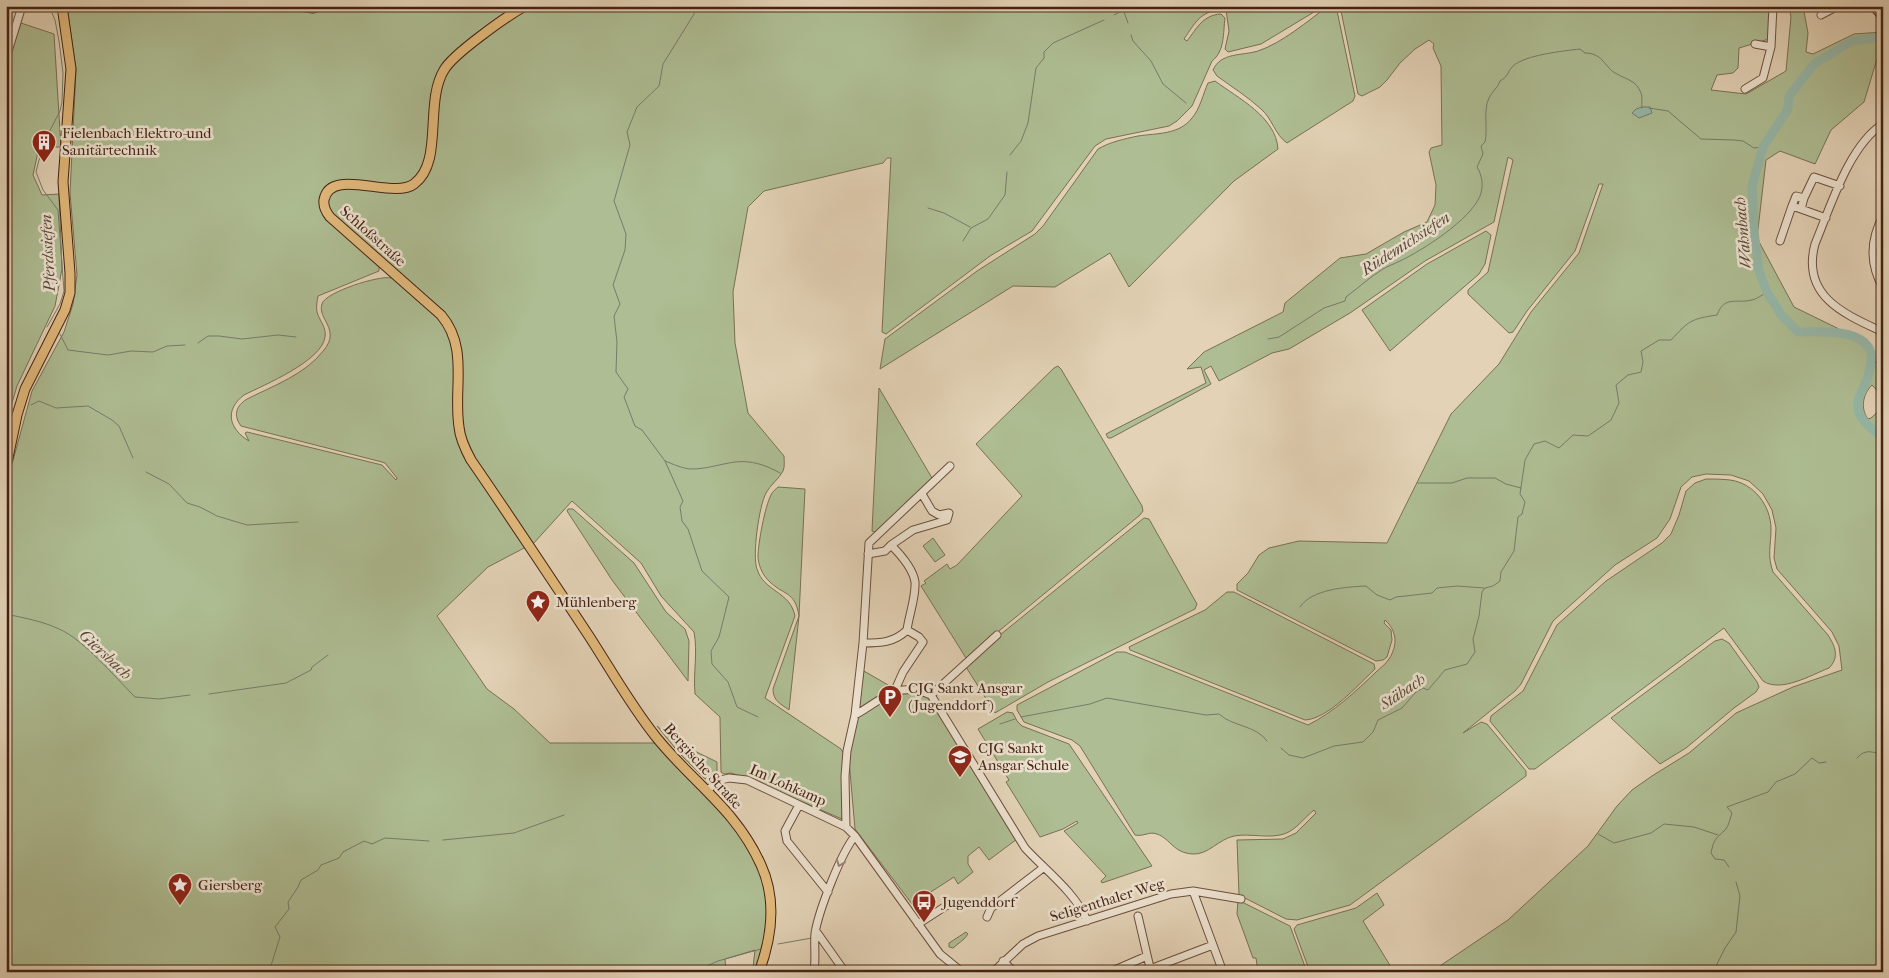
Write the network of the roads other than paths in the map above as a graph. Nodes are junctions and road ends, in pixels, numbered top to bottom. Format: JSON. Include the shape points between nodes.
{"nodes":[{"id":1,"x":22,"y":6,"type":"edge"},
{"id":2,"x":62,"y":6,"type":"edge"},
{"id":3,"x":298,"y":6,"type":"edge"},
{"id":4,"x":320,"y":6,"type":"edge"},
{"id":5,"x":525,"y":6,"type":"edge"},
{"id":6,"x":1773,"y":6,"type":"edge"},
{"id":7,"x":1838,"y":6,"type":"edge"},
{"id":8,"x":1874,"y":6,"type":"edge"},
{"id":9,"x":1821,"y":15,"type":"dead end"},
{"id":10,"x":1883,"y":16,"type":"edge"},
{"id":11,"x":1755,"y":44,"type":"dead end"},
{"id":12,"x":1771,"y":47,"type":"junction"},
{"id":13,"x":6,"y":58,"type":"edge"},
{"id":14,"x":1746,"y":89,"type":"dead end"},
{"id":15,"x":1883,"y":124,"type":"edge"},
{"id":16,"x":1840,"y":186,"type":"junction"},
{"id":17,"x":1804,"y":198,"type":"junction"},
{"id":18,"x":1792,"y":206,"type":"junction"},
{"id":19,"x":1801,"y":209,"type":"junction"},
{"id":20,"x":1883,"y":216,"type":"edge"},
{"id":21,"x":1826,"y":218,"type":"junction"},
{"id":22,"x":1780,"y":241,"type":"dead end"},
{"id":23,"x":1883,"y":288,"type":"edge"},
{"id":24,"x":1883,"y":332,"type":"edge"},
{"id":25,"x":950,"y":466,"type":"dead end"},
{"id":26,"x":6,"y":467,"type":"edge"},
{"id":27,"x":922,"y":494,"type":"junction"},
{"id":28,"x":529,"y":545,"type":"joint"},
{"id":29,"x":891,"y":545,"type":"junction"},
{"id":30,"x":868,"y":554,"type":"junction"},
{"id":31,"x":907,"y":630,"type":"junction"},
{"id":32,"x":997,"y":635,"type":"dead end"},
{"id":33,"x":863,"y":643,"type":"junction"},
{"id":34,"x":895,"y":690,"type":"junction"},
{"id":35,"x":931,"y":695,"type":"junction"},
{"id":36,"x":854,"y":715,"type":"junction"},
{"id":37,"x":707,"y":790,"type":"junction"},
{"id":38,"x":798,"y":805,"type":"junction"},
{"id":39,"x":846,"y":827,"type":"junction"},
{"id":40,"x":855,"y":836,"type":"junction"},
{"id":41,"x":1043,"y":868,"type":"junction"},
{"id":42,"x":1193,"y":891,"type":"junction"},
{"id":43,"x":828,"y":892,"type":"junction"},
{"id":44,"x":1241,"y":899,"type":"dead end"},
{"id":45,"x":949,"y":904,"type":"dead end"},
{"id":46,"x":1138,"y":916,"type":"dead end"},
{"id":47,"x":987,"y":917,"type":"dead end"},
{"id":48,"x":1086,"y":920,"type":"junction"},
{"id":49,"x":918,"y":924,"type":"junction"},
{"id":50,"x":816,"y":931,"type":"junction"},
{"id":51,"x":1213,"y":946,"type":"junction"},
{"id":52,"x":1147,"y":956,"type":"junction"},
{"id":53,"x":1004,"y":961,"type":"junction"},
{"id":54,"x":1150,"y":971,"type":"edge"},
{"id":55,"x":760,"y":972,"type":"edge"},
{"id":56,"x":814,"y":972,"type":"edge"},
{"id":57,"x":845,"y":972,"type":"edge"},
{"id":58,"x":962,"y":972,"type":"edge"},
{"id":59,"x":993,"y":972,"type":"edge"},
{"id":60,"x":1014,"y":972,"type":"edge"},
{"id":61,"x":1110,"y":972,"type":"edge"},
{"id":62,"x":1223,"y":972,"type":"edge"}],
"edges":[{"from":1,"to":13,"type":"street"},
{"from":2,"to":26,"type":"main road","via":[[71,69],[63,182],[70,294],[25,389]]},
{"from":3,"to":4,"type":"main road"},
{"from":5,"to":28,"type":"main road","name":"Schloßstraße","via":[[457,56],[444,70],[433,104],[430,154],[418,180],[403,188],[335,185],[328,191],[324,208],[449,325],[458,349],[458,414],[462,442]]},
{"from":6,"to":12,"type":"street"},
{"from":7,"to":9,"type":"street"},
{"from":8,"to":10,"type":"main road"},
{"from":11,"to":12,"type":"street"},
{"from":12,"to":14,"type":"street","via":[[1763,78]]},
{"from":15,"to":16,"type":"street","via":[[1861,144]]},
{"from":16,"to":17,"type":"street","via":[[1814,177]]},
{"from":16,"to":21,"type":"street"},
{"from":17,"to":18,"type":"street","via":[[1796,196]]},
{"from":17,"to":19,"type":"street"},
{"from":18,"to":19,"type":"street"},
{"from":18,"to":22,"type":"street"},
{"from":19,"to":21,"type":"street"},
{"from":20,"to":23,"type":"street","via":[[1876,228],[1872,249],[1873,264]]},
{"from":21,"to":24,"type":"street","via":[[1812,254],[1812,268],[1818,287],[1832,305],[1845,314]]},
{"from":25,"to":27,"type":"street"},
{"from":27,"to":29,"type":"street","via":[[939,516],[949,513],[947,520],[912,530]]},
{"from":27,"to":30,"type":"street","via":[[869,543]]},
{"from":28,"to":37,"type":"main road","name":"Bergische Straße","via":[[656,736]]},
{"from":29,"to":30,"type":"street","via":[[885,551]]},
{"from":29,"to":31,"type":"street","via":[[910,568],[915,582]]},
{"from":30,"to":33,"type":"street"},
{"from":31,"to":33,"type":"street","via":[[899,638],[884,643]]},
{"from":31,"to":34,"type":"street","via":[[923,642]]},
{"from":32,"to":35,"type":"street"},
{"from":33,"to":36,"type":"street"},
{"from":34,"to":35,"type":"street"},
{"from":34,"to":36,"type":"street"},
{"from":35,"to":41,"type":"street","via":[[1025,848]]},
{"from":36,"to":39,"type":"street","via":[[845,776]]},
{"from":37,"to":38,"type":"street","name":"Im Lohkamp","via":[[721,780],[736,778],[747,780]]},
{"from":37,"to":55,"type":"main road","name":"Bergische Straße","via":[[741,829],[762,867],[767,884],[771,929]]},
{"from":38,"to":39,"type":"street","name":"Im Lohkamp"},
{"from":38,"to":43,"type":"street","via":[[785,831],[786,841]]},
{"from":39,"to":40,"type":"street","name":"Im Lohkamp"},
{"from":40,"to":43,"type":"street","one_way":true,"via":[[847,846]]},
{"from":40,"to":49,"type":"street","name":"Im Lohkamp"},
{"from":41,"to":47,"type":"street","via":[[991,908]]},
{"from":41,"to":48,"type":"street","via":[[1069,892]]},
{"from":42,"to":44,"type":"street","name":"Seligenthaler Weg"},
{"from":42,"to":48,"type":"street","name":"Seligenthaler Weg","via":[[1170,894]]},
{"from":42,"to":51,"type":"street"},
{"from":43,"to":50,"type":"street"},
{"from":45,"to":49,"type":"street"},
{"from":46,"to":52,"type":"street"},
{"from":48,"to":53,"type":"street","name":"Seligenthaler Weg","via":[[1022,944]]},
{"from":49,"to":58,"type":"street","name":"Im Lohkamp","via":[[940,954]]},
{"from":50,"to":56,"type":"street"},
{"from":50,"to":57,"type":"street"},
{"from":51,"to":54,"type":"street"},
{"from":51,"to":62,"type":"street"},
{"from":52,"to":54,"type":"street"},
{"from":52,"to":61,"type":"street"},
{"from":53,"to":59,"type":"street","name":"Seligenthaler Weg"},
{"from":53,"to":60,"type":"street"}]}
